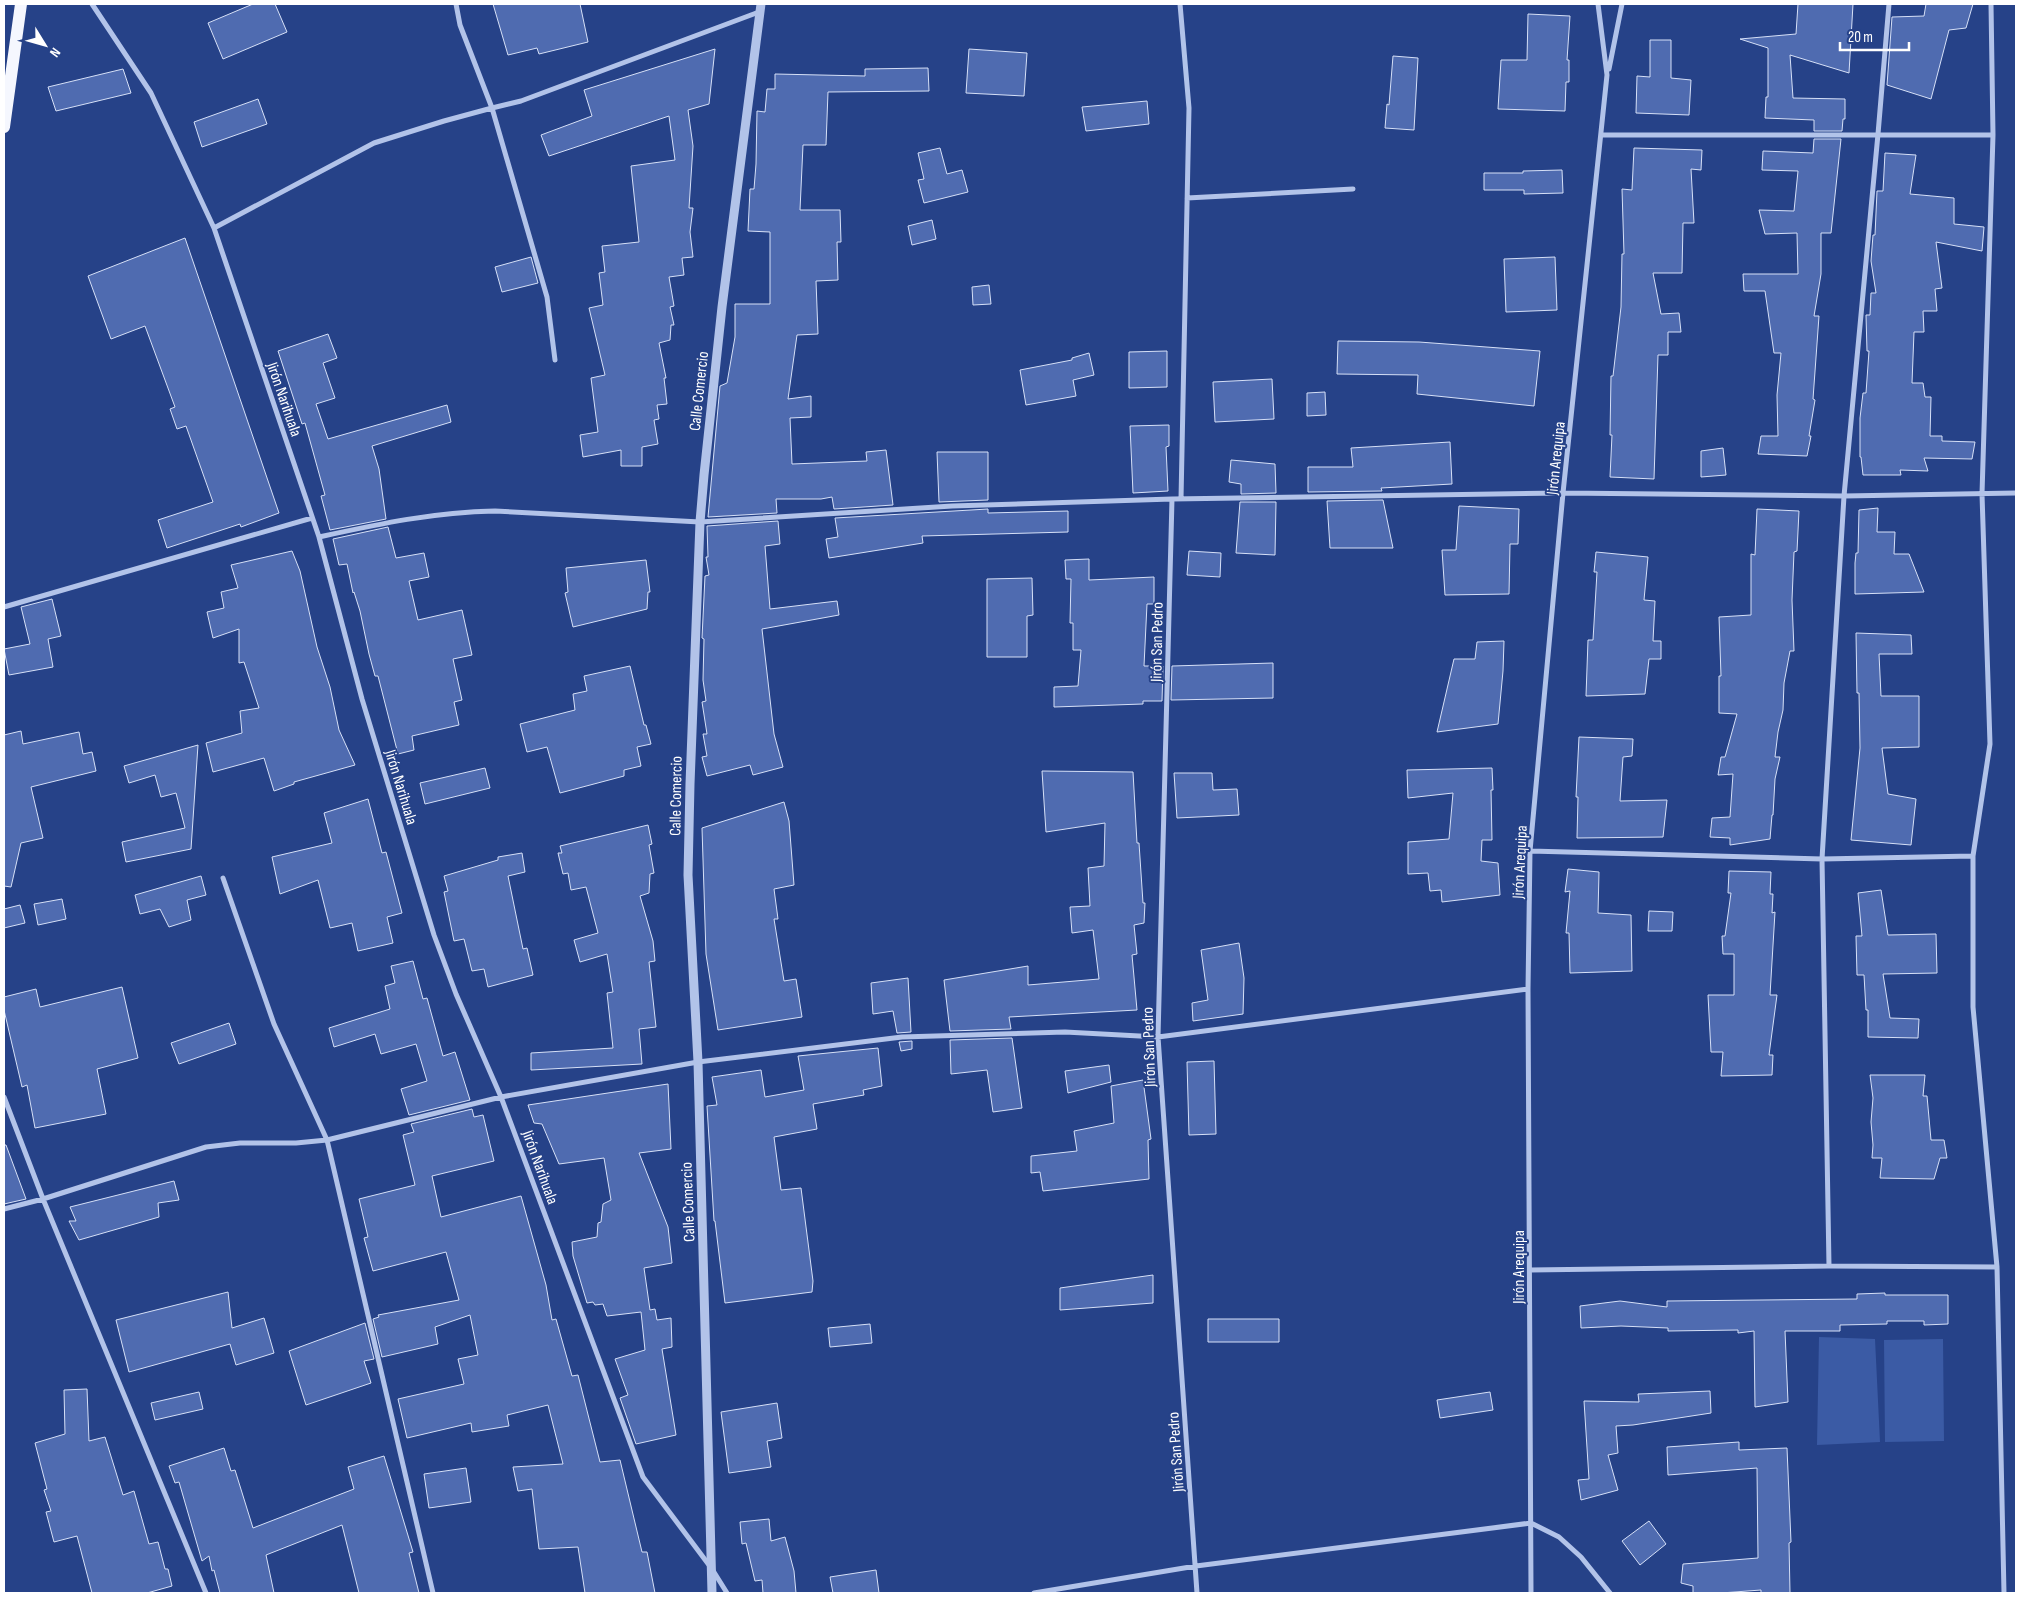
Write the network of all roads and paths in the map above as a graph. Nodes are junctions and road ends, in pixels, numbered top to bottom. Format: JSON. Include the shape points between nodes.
{"nodes":[{"id":1,"x":20,"y":4,"type":"edge"},
{"id":2,"x":92,"y":4,"type":"edge"},
{"id":3,"x":456,"y":4,"type":"edge"},
{"id":4,"x":1180,"y":4,"type":"edge"},
{"id":5,"x":1598,"y":4,"type":"edge"},
{"id":6,"x":1622,"y":4,"type":"edge"},
{"id":7,"x":1889,"y":4,"type":"edge"},
{"id":8,"x":1991,"y":4,"type":"edge"},
{"id":9,"x":760,"y":8,"type":"edge"},
{"id":10,"x":1607,"y":75,"type":"junction"},
{"id":11,"x":492,"y":108,"type":"junction"},
{"id":12,"x":4,"y":127,"type":"edge"},
{"id":13,"x":1878,"y":134,"type":"junction"},
{"id":14,"x":1602,"y":135,"type":"junction"},
{"id":15,"x":1993,"y":135,"type":"junction"},
{"id":16,"x":1353,"y":189,"type":"dead end"},
{"id":17,"x":1187,"y":198,"type":"junction"},
{"id":18,"x":214,"y":228,"type":"junction"},
{"id":19,"x":555,"y":360,"type":"dead end"},
{"id":20,"x":1563,"y":493,"type":"junction"},
{"id":21,"x":2016,"y":493,"type":"edge"},
{"id":22,"x":1982,"y":494,"type":"junction"},
{"id":23,"x":1844,"y":496,"type":"junction"},
{"id":24,"x":1172,"y":499,"type":"junction"},
{"id":25,"x":1181,"y":499,"type":"junction"},
{"id":26,"x":312,"y":518,"type":"junction"},
{"id":27,"x":700,"y":522,"type":"junction"},
{"id":28,"x":319,"y":537,"type":"junction"},
{"id":29,"x":4,"y":607,"type":"edge"},
{"id":30,"x":1530,"y":851,"type":"junction"},
{"id":31,"x":1973,"y":856,"type":"junction"},
{"id":32,"x":1822,"y":859,"type":"junction"},
{"id":33,"x":223,"y":878,"type":"dead end"},
{"id":34,"x":1528,"y":989,"type":"junction"},
{"id":35,"x":1158,"y":1037,"type":"junction"},
{"id":36,"x":698,"y":1062,"type":"junction"},
{"id":37,"x":4,"y":1097,"type":"edge"},
{"id":38,"x":501,"y":1097,"type":"junction"},
{"id":39,"x":328,"y":1140,"type":"junction"},
{"id":40,"x":43,"y":1199,"type":"junction"},
{"id":41,"x":4,"y":1209,"type":"edge"},
{"id":42,"x":1829,"y":1266,"type":"junction"},
{"id":43,"x":1997,"y":1268,"type":"junction"},
{"id":44,"x":1530,"y":1270,"type":"junction"},
{"id":45,"x":1531,"y":1523,"type":"junction"},
{"id":46,"x":1196,"y":1566,"type":"junction"},
{"id":47,"x":712,"y":1569,"type":"junction"},
{"id":48,"x":206,"y":1593,"type":"edge"},
{"id":49,"x":433,"y":1593,"type":"edge"},
{"id":50,"x":712,"y":1593,"type":"edge"},
{"id":51,"x":728,"y":1593,"type":"edge"},
{"id":52,"x":1034,"y":1593,"type":"edge"},
{"id":53,"x":1197,"y":1593,"type":"edge"},
{"id":54,"x":1531,"y":1593,"type":"edge"},
{"id":55,"x":1610,"y":1593,"type":"edge"},
{"id":56,"x":2004,"y":1593,"type":"edge"}],
"edges":[{"from":1,"to":12,"type":"main road"},
{"from":2,"to":18,"type":"street","name":"Jirón Narihuala","via":[[151,93]]},
{"from":3,"to":11,"type":"street","via":[[460,25]]},
{"from":4,"to":17,"type":"street","via":[[1189,108]]},
{"from":5,"to":10,"type":"street"},
{"from":6,"to":10,"type":"street"},
{"from":7,"to":13,"type":"street"},
{"from":8,"to":15,"type":"street"},
{"from":9,"to":11,"type":"street","via":[[521,101]]},
{"from":9,"to":27,"type":"street","name":"Calle Comercio","via":[[722,307]]},
{"from":10,"to":14,"type":"street","name":"Jirón Arequipa"},
{"from":11,"to":18,"type":"street","via":[[374,143]]},
{"from":11,"to":19,"type":"street","via":[[547,297]]},
{"from":13,"to":14,"type":"street"},
{"from":13,"to":15,"type":"street"},
{"from":13,"to":23,"type":"street"},
{"from":14,"to":20,"type":"street","name":"Jirón Arequipa"},
{"from":15,"to":22,"type":"street"},
{"from":16,"to":17,"type":"street"},
{"from":17,"to":25,"type":"street"},
{"from":18,"to":26,"type":"street","name":"Jirón Narihuala"},
{"from":20,"to":23,"type":"street"},
{"from":20,"to":25,"type":"street"},
{"from":20,"to":30,"type":"street","name":"Jirón Arequipa"},
{"from":21,"to":22,"type":"street"},
{"from":22,"to":23,"type":"street"},
{"from":22,"to":31,"type":"street","via":[[1990,744]]},
{"from":23,"to":32,"type":"street"},
{"from":24,"to":25,"type":"street"},
{"from":24,"to":27,"type":"street","via":[[952,506]]},
{"from":24,"to":35,"type":"street","name":"Jirón San Pedro"},
{"from":26,"to":28,"type":"street","name":"Jirón Narihuala"},
{"from":26,"to":29,"type":"street"},
{"from":27,"to":28,"type":"street","via":[[467,512],[404,518]]},
{"from":27,"to":36,"type":"street","name":"Calle Comercio","via":[[688,876]]},
{"from":28,"to":38,"type":"street","name":"Jirón Narihuala","via":[[362,699],[434,935]]},
{"from":30,"to":32,"type":"street"},
{"from":30,"to":34,"type":"street","name":"Jirón Arequipa"},
{"from":31,"to":32,"type":"street"},
{"from":31,"to":43,"type":"street","via":[[1973,1007]]},
{"from":32,"to":42,"type":"street"},
{"from":33,"to":39,"type":"street","via":[[274,1024]]},
{"from":34,"to":35,"type":"street"},
{"from":34,"to":44,"type":"street","name":"Jirón Arequipa"},
{"from":35,"to":36,"type":"street","via":[[1065,1032],[902,1037]]},
{"from":35,"to":46,"type":"street","name":"Jirón San Pedro"},
{"from":36,"to":38,"type":"street"},
{"from":36,"to":47,"type":"street","name":"Calle Comercio"},
{"from":37,"to":40,"type":"street"},
{"from":38,"to":39,"type":"street"},
{"from":38,"to":47,"type":"street","name":"Jirón Narihuala","via":[[643,1477]]},
{"from":39,"to":40,"type":"street","via":[[206,1146]]},
{"from":39,"to":49,"type":"street"},
{"from":40,"to":41,"type":"street"},
{"from":40,"to":48,"type":"street"},
{"from":42,"to":43,"type":"street"},
{"from":42,"to":44,"type":"street"},
{"from":43,"to":56,"type":"street"},
{"from":44,"to":45,"type":"street","name":"Jirón Arequipa"},
{"from":45,"to":46,"type":"street"},
{"from":45,"to":54,"type":"street","name":"Jirón Arequipa"},
{"from":45,"to":55,"type":"street","via":[[1559,1537],[1581,1557]]},
{"from":46,"to":52,"type":"street"},
{"from":46,"to":53,"type":"street","name":"Jirón San Pedro"},
{"from":47,"to":50,"type":"street","name":"Calle Comercio"},
{"from":47,"to":51,"type":"street","name":"Jirón Narihuala"}]}
